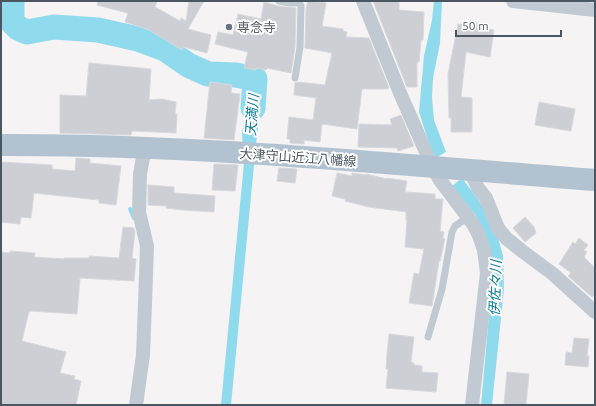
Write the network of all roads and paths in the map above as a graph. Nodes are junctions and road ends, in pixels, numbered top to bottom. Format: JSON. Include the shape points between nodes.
{"nodes":[{"id":1,"x":279,"y":1,"type":"edge"},
{"id":2,"x":363,"y":1,"type":"edge"},
{"id":3,"x":513,"y":1,"type":"edge"},
{"id":4,"x":299,"y":2,"type":"edge"},
{"id":5,"x":595,"y":10,"type":"edge"},
{"id":6,"x":295,"y":78,"type":"dead end"},
{"id":7,"x":1,"y":145,"type":"edge"},
{"id":8,"x":145,"y":147,"type":"junction"},
{"id":9,"x":433,"y":168,"type":"junction"},
{"id":10,"x":470,"y":170,"type":"junction"},
{"id":11,"x":595,"y":180,"type":"edge"},
{"id":12,"x":492,"y":214,"type":"junction"},
{"id":13,"x":472,"y":221,"type":"junction"},
{"id":14,"x":595,"y":312,"type":"edge"},
{"id":15,"x":428,"y":337,"type":"dead end"},
{"id":16,"x":136,"y":405,"type":"edge"},
{"id":17,"x":472,"y":405,"type":"edge"}],
"edges":[{"from":1,"to":4,"type":"lane"},
{"from":2,"to":9,"type":"street"},
{"from":3,"to":5,"type":"street"},
{"from":4,"to":6,"type":"lane","via":[[301,34]]},
{"from":7,"to":8,"type":"main road","name":"大津守山近江八幡線"},
{"from":8,"to":9,"type":"main road","name":"大津守山近江八幡線"},
{"from":8,"to":16,"type":"street","via":[[140,174],[139,212],[147,246],[145,304],[143,356]]},
{"from":9,"to":10,"type":"main road","name":"大津守山近江八幡線"},
{"from":9,"to":13,"type":"street"},
{"from":10,"to":11,"type":"main road","name":"大津守山近江八幡線"},
{"from":10,"to":12,"type":"street"},
{"from":12,"to":13,"type":"street"},
{"from":12,"to":14,"type":"street","via":[[506,238],[553,274]]},
{"from":13,"to":15,"type":"lane","via":[[454,226],[442,289]]},
{"from":13,"to":17,"type":"street","via":[[484,250],[486,273]]}]}
